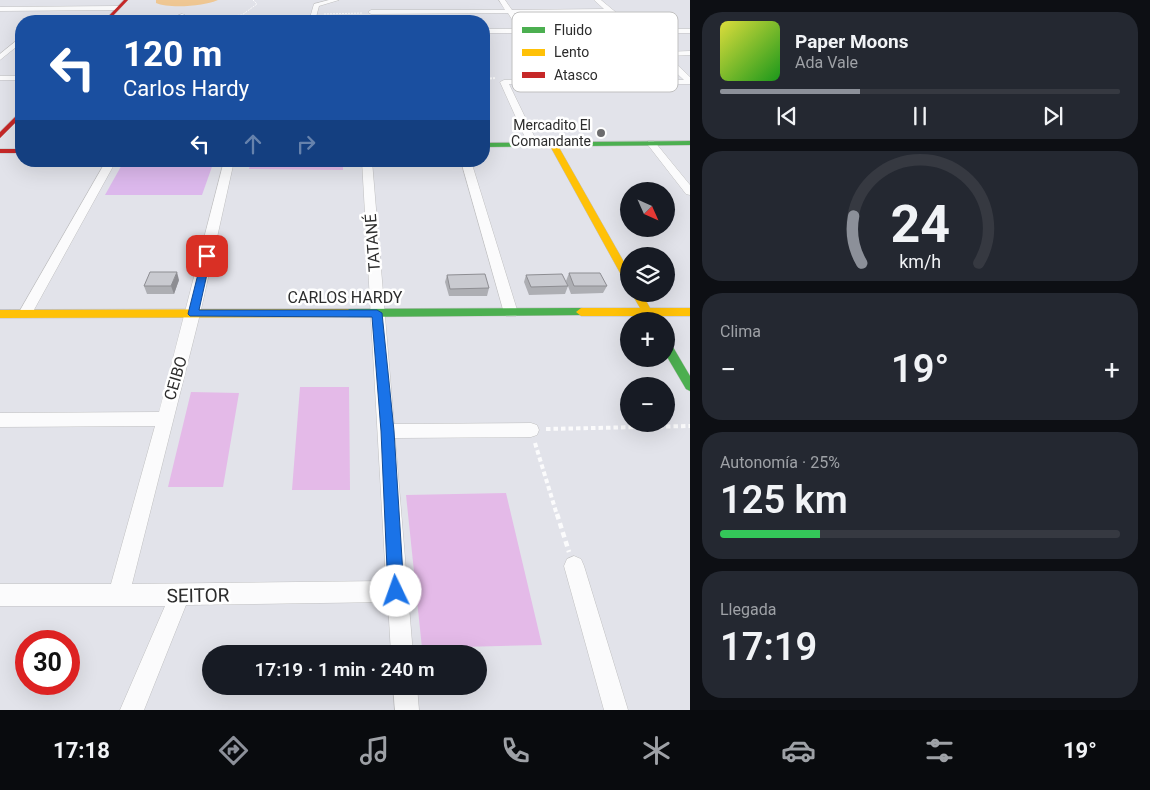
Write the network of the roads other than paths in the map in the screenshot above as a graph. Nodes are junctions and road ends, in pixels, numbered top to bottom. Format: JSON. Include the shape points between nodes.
{"nodes":[{"id":1,"x":336,"y":0,"type":"edge"},
{"id":2,"x":502,"y":0,"type":"edge"},
{"id":3,"x":597,"y":0,"type":"edge"},
{"id":4,"x":314,"y":3,"type":"edge"},
{"id":5,"x":122,"y":4,"type":"edge"},
{"id":6,"x":56,"y":8,"type":"junction"},
{"id":7,"x":411,"y":8,"type":"junction"},
{"id":8,"x":0,"y":9,"type":"edge"},
{"id":9,"x":509,"y":11,"type":"junction"},
{"id":10,"x":610,"y":11,"type":"joint"},
{"id":11,"x":370,"y":12,"type":"road end"},
{"id":12,"x":48,"y":15,"type":"dead end"},
{"id":13,"x":112,"y":15,"type":"edge"},
{"id":14,"x":413,"y":15,"type":"edge"},
{"id":15,"x":512,"y":15,"type":"edge"},
{"id":16,"x":490,"y":31,"type":"edge"},
{"id":17,"x":512,"y":31,"type":"edge"},
{"id":18,"x":15,"y":44,"type":"edge"},
{"id":19,"x":0,"y":58,"type":"edge"},
{"id":20,"x":678,"y":69,"type":"edge"},
{"id":21,"x":0,"y":78,"type":"edge"},
{"id":22,"x":15,"y":78,"type":"edge"},
{"id":23,"x":690,"y":81,"type":"edge"},
{"id":24,"x":512,"y":82,"type":"edge"},
{"id":25,"x":15,"y":120,"type":"edge"},
{"id":26,"x":0,"y":136,"type":"edge"},
{"id":27,"x":690,"y":143,"type":"edge"},
{"id":28,"x":533,"y":144,"type":"junction"},
{"id":29,"x":490,"y":145,"type":"edge"},
{"id":30,"x":0,"y":146,"type":"edge"},
{"id":31,"x":15,"y":146,"type":"edge"},
{"id":32,"x":654,"y":147,"type":"junction"},
{"id":33,"x":554,"y":148,"type":"junction"},
{"id":34,"x":0,"y":151,"type":"edge"},
{"id":35,"x":15,"y":151,"type":"edge"},
{"id":36,"x":490,"y":151,"type":"edge"},
{"id":37,"x":690,"y":151,"type":"edge"},
{"id":38,"x":108,"y":167,"type":"edge"},
{"id":39,"x":228,"y":167,"type":"edge"},
{"id":40,"x":367,"y":167,"type":"edge"},
{"id":41,"x":468,"y":167,"type":"edge"},
{"id":42,"x":690,"y":192,"type":"edge"},
{"id":43,"x":620,"y":264,"type":"edge"},
{"id":44,"x":690,"y":312,"type":"edge"},
{"id":45,"x":377,"y":313,"type":"junction"},
{"id":46,"x":511,"y":313,"type":"junction"},
{"id":47,"x":0,"y":314,"type":"edge"},
{"id":48,"x":25,"y":314,"type":"junction"},
{"id":49,"x":193,"y":314,"type":"junction"},
{"id":50,"x":675,"y":314,"type":"edge"},
{"id":51,"x":620,"y":316,"type":"edge"},
{"id":52,"x":675,"y":360,"type":"edge"},
{"id":53,"x":690,"y":386,"type":"edge"},
{"id":54,"x":164,"y":419,"type":"junction"},
{"id":55,"x":0,"y":420,"type":"edge"},
{"id":56,"x":531,"y":430,"type":"road end"},
{"id":57,"x":388,"y":431,"type":"junction"},
{"id":58,"x":574,"y":566,"type":"road end"},
{"id":59,"x":396,"y":591,"type":"junction"},
{"id":60,"x":0,"y":595,"type":"edge"},
{"id":61,"x":119,"y":595,"type":"junction"},
{"id":62,"x":180,"y":595,"type":"junction"},
{"id":63,"x":401,"y":645,"type":"edge"},
{"id":64,"x":406,"y":695,"type":"edge"},
{"id":65,"x":132,"y":710,"type":"edge"},
{"id":66,"x":407,"y":710,"type":"edge"},
{"id":67,"x":616,"y":710,"type":"edge"}],
"edges":[{"from":1,"to":4,"type":"street"},
{"from":2,"to":9,"type":"street"},
{"from":3,"to":10,"type":"street"},
{"from":5,"to":6,"type":"street"},
{"from":5,"to":13,"type":"street"},
{"from":6,"to":8,"type":"street"},
{"from":6,"to":12,"type":"street"},
{"from":7,"to":9,"type":"street"},
{"from":7,"to":11,"type":"street"},
{"from":7,"to":14,"type":"street"},
{"from":9,"to":10,"type":"street"},
{"from":9,"to":15,"type":"street"},
{"from":16,"to":17,"type":"street"},
{"from":18,"to":19,"type":"street"},
{"from":20,"to":23,"type":"street"},
{"from":21,"to":22,"type":"street"},
{"from":24,"to":28,"type":"street","via":[[504,82]]},
{"from":25,"to":26,"type":"street"},
{"from":27,"to":32,"type":"street"},
{"from":28,"to":29,"type":"street"},
{"from":28,"to":33,"type":"street"},
{"from":30,"to":31,"type":"street"},
{"from":32,"to":33,"type":"street"},
{"from":32,"to":37,"type":"street"},
{"from":32,"to":42,"type":"street"},
{"from":33,"to":36,"type":"street"},
{"from":33,"to":43,"type":"street"},
{"from":34,"to":35,"type":"street"},
{"from":38,"to":48,"type":"street"},
{"from":39,"to":49,"type":"street","name":"CEIBO"},
{"from":40,"to":45,"type":"street","name":"TATANÉ"},
{"from":41,"to":46,"type":"street"},
{"from":44,"to":50,"type":"street","name":"CARLOS HARDY"},
{"from":45,"to":46,"type":"street","name":"CARLOS HARDY"},
{"from":45,"to":49,"type":"street","name":"CARLOS HARDY"},
{"from":45,"to":57,"type":"street","name":"TATANÉ"},
{"from":46,"to":51,"type":"street","name":"CARLOS HARDY"},
{"from":47,"to":48,"type":"street","name":"CARLOS HARDY"},
{"from":48,"to":49,"type":"street","name":"CARLOS HARDY"},
{"from":49,"to":54,"type":"street","name":"CEIBO"},
{"from":52,"to":53,"type":"street"},
{"from":54,"to":55,"type":"street"},
{"from":54,"to":61,"type":"street","name":"CEIBO"},
{"from":56,"to":57,"type":"street"},
{"from":57,"to":59,"type":"street","name":"TATANÉ"},
{"from":58,"to":67,"type":"street"},
{"from":59,"to":62,"type":"street","name":"SEITOR"},
{"from":59,"to":63,"type":"street","name":"TATANÉ"},
{"from":60,"to":61,"type":"street","name":"SEITOR"},
{"from":61,"to":62,"type":"street","name":"SEITOR"},
{"from":62,"to":65,"type":"street"},
{"from":64,"to":66,"type":"street"}]}
